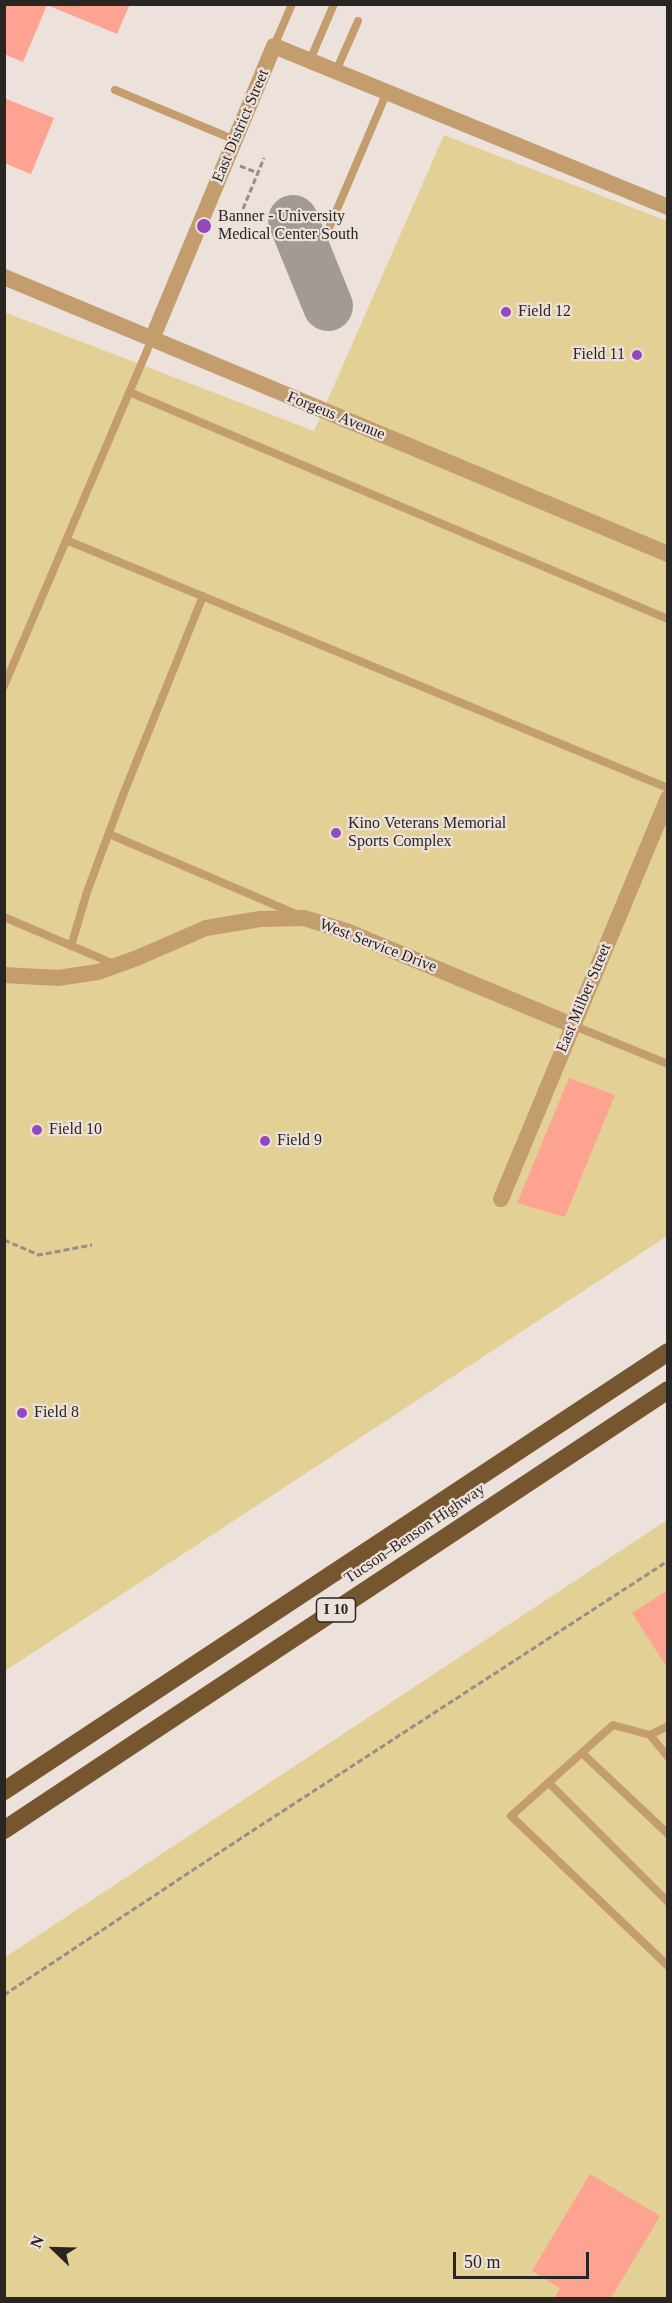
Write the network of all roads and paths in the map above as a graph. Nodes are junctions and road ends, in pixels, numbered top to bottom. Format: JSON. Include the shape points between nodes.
{"nodes":[{"id":1,"x":292,"y":4,"type":"edge"},
{"id":2,"x":334,"y":4,"type":"edge"},
{"id":3,"x":358,"y":21,"type":"dead end"},
{"id":4,"x":274,"y":46,"type":"junction"},
{"id":5,"x":310,"y":60,"type":"junction"},
{"id":6,"x":336,"y":71,"type":"junction"},
{"id":7,"x":115,"y":90,"type":"dead end"},
{"id":8,"x":387,"y":92,"type":"junction"},
{"id":9,"x":235,"y":140,"type":"junction"},
{"id":10,"x":264,"y":158,"type":"dead end"},
{"id":11,"x":668,"y":207,"type":"edge"},
{"id":12,"x":243,"y":209,"type":"dead end"},
{"id":13,"x":329,"y":228,"type":"dead end"},
{"id":14,"x":4,"y":277,"type":"edge"},
{"id":15,"x":152,"y":339,"type":"junction"},
{"id":16,"x":129,"y":392,"type":"junction"},
{"id":17,"x":66,"y":540,"type":"junction"},
{"id":18,"x":668,"y":554,"type":"edge"},
{"id":19,"x":203,"y":596,"type":"junction"},
{"id":20,"x":668,"y":619,"type":"edge"},
{"id":21,"x":4,"y":687,"type":"edge"},
{"id":22,"x":668,"y":788,"type":"edge"},
{"id":23,"x":668,"y":798,"type":"edge"},
{"id":24,"x":109,"y":834,"type":"junction"},
{"id":25,"x":4,"y":917,"type":"edge"},
{"id":26,"x":304,"y":918,"type":"junction"},
{"id":27,"x":71,"y":946,"type":"junction"},
{"id":28,"x":117,"y":965,"type":"junction"},
{"id":29,"x":4,"y":975,"type":"edge"},
{"id":30,"x":572,"y":1025,"type":"junction"},
{"id":31,"x":668,"y":1064,"type":"edge"},
{"id":32,"x":501,"y":1199,"type":"dead end"},
{"id":33,"x":4,"y":1240,"type":"edge"},
{"id":34,"x":92,"y":1245,"type":"dead end"},
{"id":35,"x":668,"y":1352,"type":"edge"},
{"id":36,"x":668,"y":1390,"type":"edge"},
{"id":37,"x":668,"y":1561,"type":"edge"},
{"id":38,"x":668,"y":1726,"type":"edge"},
{"id":39,"x":650,"y":1735,"type":"junction"},
{"id":40,"x":582,"y":1753,"type":"junction"},
{"id":41,"x":668,"y":1757,"type":"edge"},
{"id":42,"x":549,"y":1783,"type":"junction"},
{"id":43,"x":4,"y":1791,"type":"edge"},
{"id":44,"x":4,"y":1830,"type":"edge"},
{"id":45,"x":668,"y":1834,"type":"edge"},
{"id":46,"x":668,"y":1902,"type":"edge"},
{"id":47,"x":668,"y":1966,"type":"edge"},
{"id":48,"x":4,"y":1995,"type":"edge"}],
"edges":[{"from":1,"to":4,"type":"lane"},
{"from":2,"to":5,"type":"lane"},
{"from":3,"to":6,"type":"lane"},
{"from":4,"to":5,"type":"street"},
{"from":4,"to":9,"type":"street","name":"East District Street"},
{"from":5,"to":6,"type":"street"},
{"from":6,"to":8,"type":"street"},
{"from":7,"to":9,"type":"lane"},
{"from":8,"to":11,"type":"street"},
{"from":8,"to":13,"type":"lane"},
{"from":9,"to":15,"type":"street","name":"East District Street"},
{"from":10,"to":12,"type":"path"},
{"from":14,"to":15,"type":"street","name":"Forgeus Avenue"},
{"from":15,"to":16,"type":"lane"},
{"from":15,"to":18,"type":"street","name":"Forgeus Avenue"},
{"from":16,"to":17,"type":"lane"},
{"from":16,"to":20,"type":"lane"},
{"from":17,"to":19,"type":"lane"},
{"from":17,"to":21,"type":"lane"},
{"from":19,"to":22,"type":"lane"},
{"from":19,"to":24,"type":"lane"},
{"from":23,"to":30,"type":"street","name":"East Milber Street"},
{"from":24,"to":26,"type":"lane"},
{"from":24,"to":27,"type":"lane"},
{"from":25,"to":27,"type":"lane"},
{"from":26,"to":28,"type":"street","name":"West Service Drive","via":[[260,919],[206,928]]},
{"from":26,"to":30,"type":"street","name":"West Service Drive","via":[[346,931]]},
{"from":27,"to":28,"type":"lane"},
{"from":28,"to":29,"type":"street","name":"West Service Drive","via":[[58,978]]},
{"from":30,"to":31,"type":"lane"},
{"from":30,"to":32,"type":"street","name":"East Milber Street"},
{"from":33,"to":34,"type":"path","via":[[39,1255]]},
{"from":35,"to":43,"type":"highway","name":"Tucson–Benson Highway","number":"I 10"},
{"from":36,"to":44,"type":"highway","name":"Tucson–Benson Highway","number":"I 10"},
{"from":37,"to":48,"type":"path"},
{"from":38,"to":39,"type":"lane"},
{"from":39,"to":40,"type":"lane","via":[[614,1725]]},
{"from":39,"to":41,"type":"lane"},
{"from":40,"to":42,"type":"lane"},
{"from":40,"to":45,"type":"lane"},
{"from":42,"to":46,"type":"lane"},
{"from":42,"to":47,"type":"lane","via":[[511,1816]]}]}
